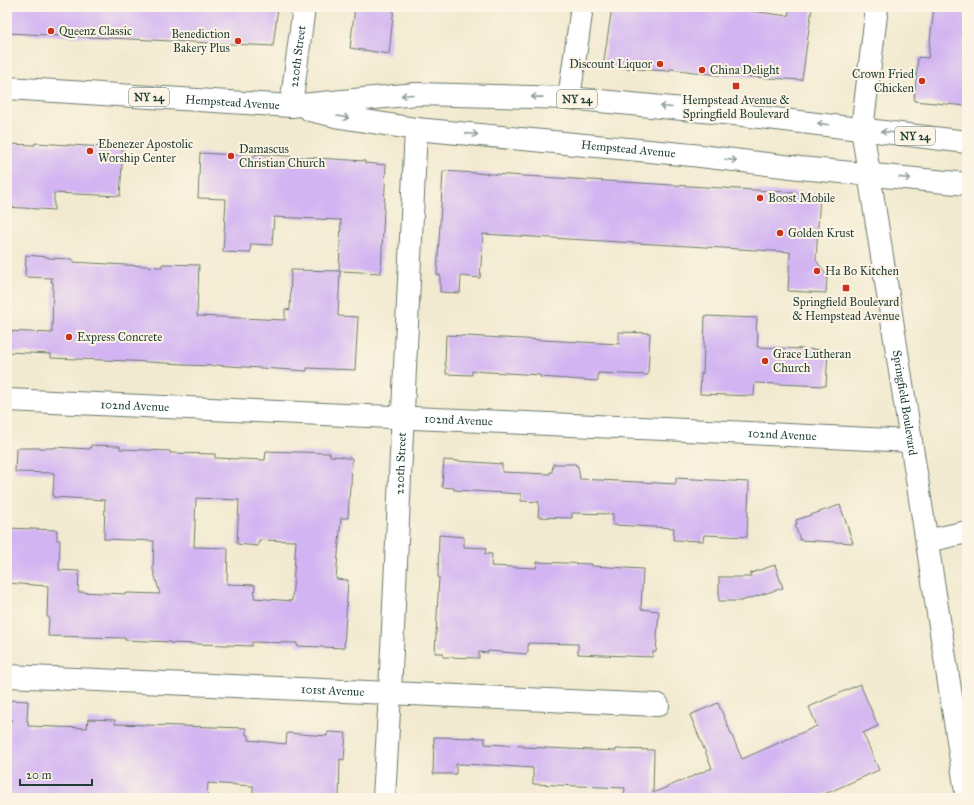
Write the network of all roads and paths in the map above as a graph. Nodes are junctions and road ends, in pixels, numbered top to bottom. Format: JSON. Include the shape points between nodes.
{"nodes":[{"id":1,"x":304,"y":7,"type":"edge"},
{"id":2,"x":582,"y":7,"type":"edge"},
{"id":3,"x":876,"y":7,"type":"edge"},
{"id":4,"x":7,"y":88,"type":"edge"},
{"id":5,"x":569,"y":98,"type":"junction"},
{"id":6,"x":291,"y":106,"type":"junction"},
{"id":7,"x":416,"y":129,"type":"junction"},
{"id":8,"x":862,"y":129,"type":"junction"},
{"id":9,"x":967,"y":142,"type":"edge"},
{"id":10,"x":869,"y":174,"type":"junction"},
{"id":11,"x":967,"y":184,"type":"edge"},
{"id":12,"x":7,"y":400,"type":"edge"},
{"id":13,"x":403,"y":417,"type":"junction"},
{"id":14,"x":911,"y":442,"type":"junction"},
{"id":15,"x":967,"y":532,"type":"edge"},
{"id":16,"x":926,"y":541,"type":"junction"},
{"id":17,"x":7,"y":676,"type":"edge"},
{"id":18,"x":390,"y":693,"type":"junction"},
{"id":19,"x":658,"y":705,"type":"dead end"},
{"id":20,"x":384,"y":798,"type":"edge"},
{"id":21,"x":967,"y":798,"type":"edge"}],
"edges":[{"from":1,"to":6,"type":"street","name":"220th Street"},
{"from":2,"to":5,"type":"street"},
{"from":3,"to":8,"type":"street","name":"Springfield Boulevard"},
{"from":4,"to":6,"type":"street","name":"Hempstead Avenue","number":"NY 24"},
{"from":5,"to":6,"type":"street","name":"Hempstead Avenue","number":"NY 24","one_way":true,"via":[[416,94]]},
{"from":8,"to":5,"type":"street","name":"Hempstead Avenue","number":"NY 24","one_way":true},
{"from":6,"to":7,"type":"street","name":"Hempstead Avenue","number":"NY 24","one_way":true},
{"from":7,"to":10,"type":"street","name":"Hempstead Avenue","number":"NY 24","one_way":true},
{"from":7,"to":13,"type":"street","name":"220th Street"},
{"from":9,"to":8,"type":"street","name":"Hempstead Avenue","number":"NY 24","one_way":true},
{"from":8,"to":10,"type":"street","name":"Springfield Boulevard"},
{"from":10,"to":11,"type":"street","name":"Hempstead Avenue","number":"NY 24","one_way":true},
{"from":10,"to":14,"type":"street","name":"Springfield Boulevard"},
{"from":12,"to":13,"type":"street","name":"102nd Avenue"},
{"from":13,"to":14,"type":"street","name":"102nd Avenue"},
{"from":13,"to":18,"type":"street","name":"220th Street"},
{"from":14,"to":16,"type":"street","name":"Springfield Boulevard"},
{"from":15,"to":16,"type":"street"},
{"from":16,"to":21,"type":"street","name":"Springfield Boulevard"},
{"from":17,"to":18,"type":"street","name":"101st Avenue"},
{"from":18,"to":19,"type":"street","name":"101st Avenue"},
{"from":18,"to":20,"type":"street","name":"220th Street"}]}
